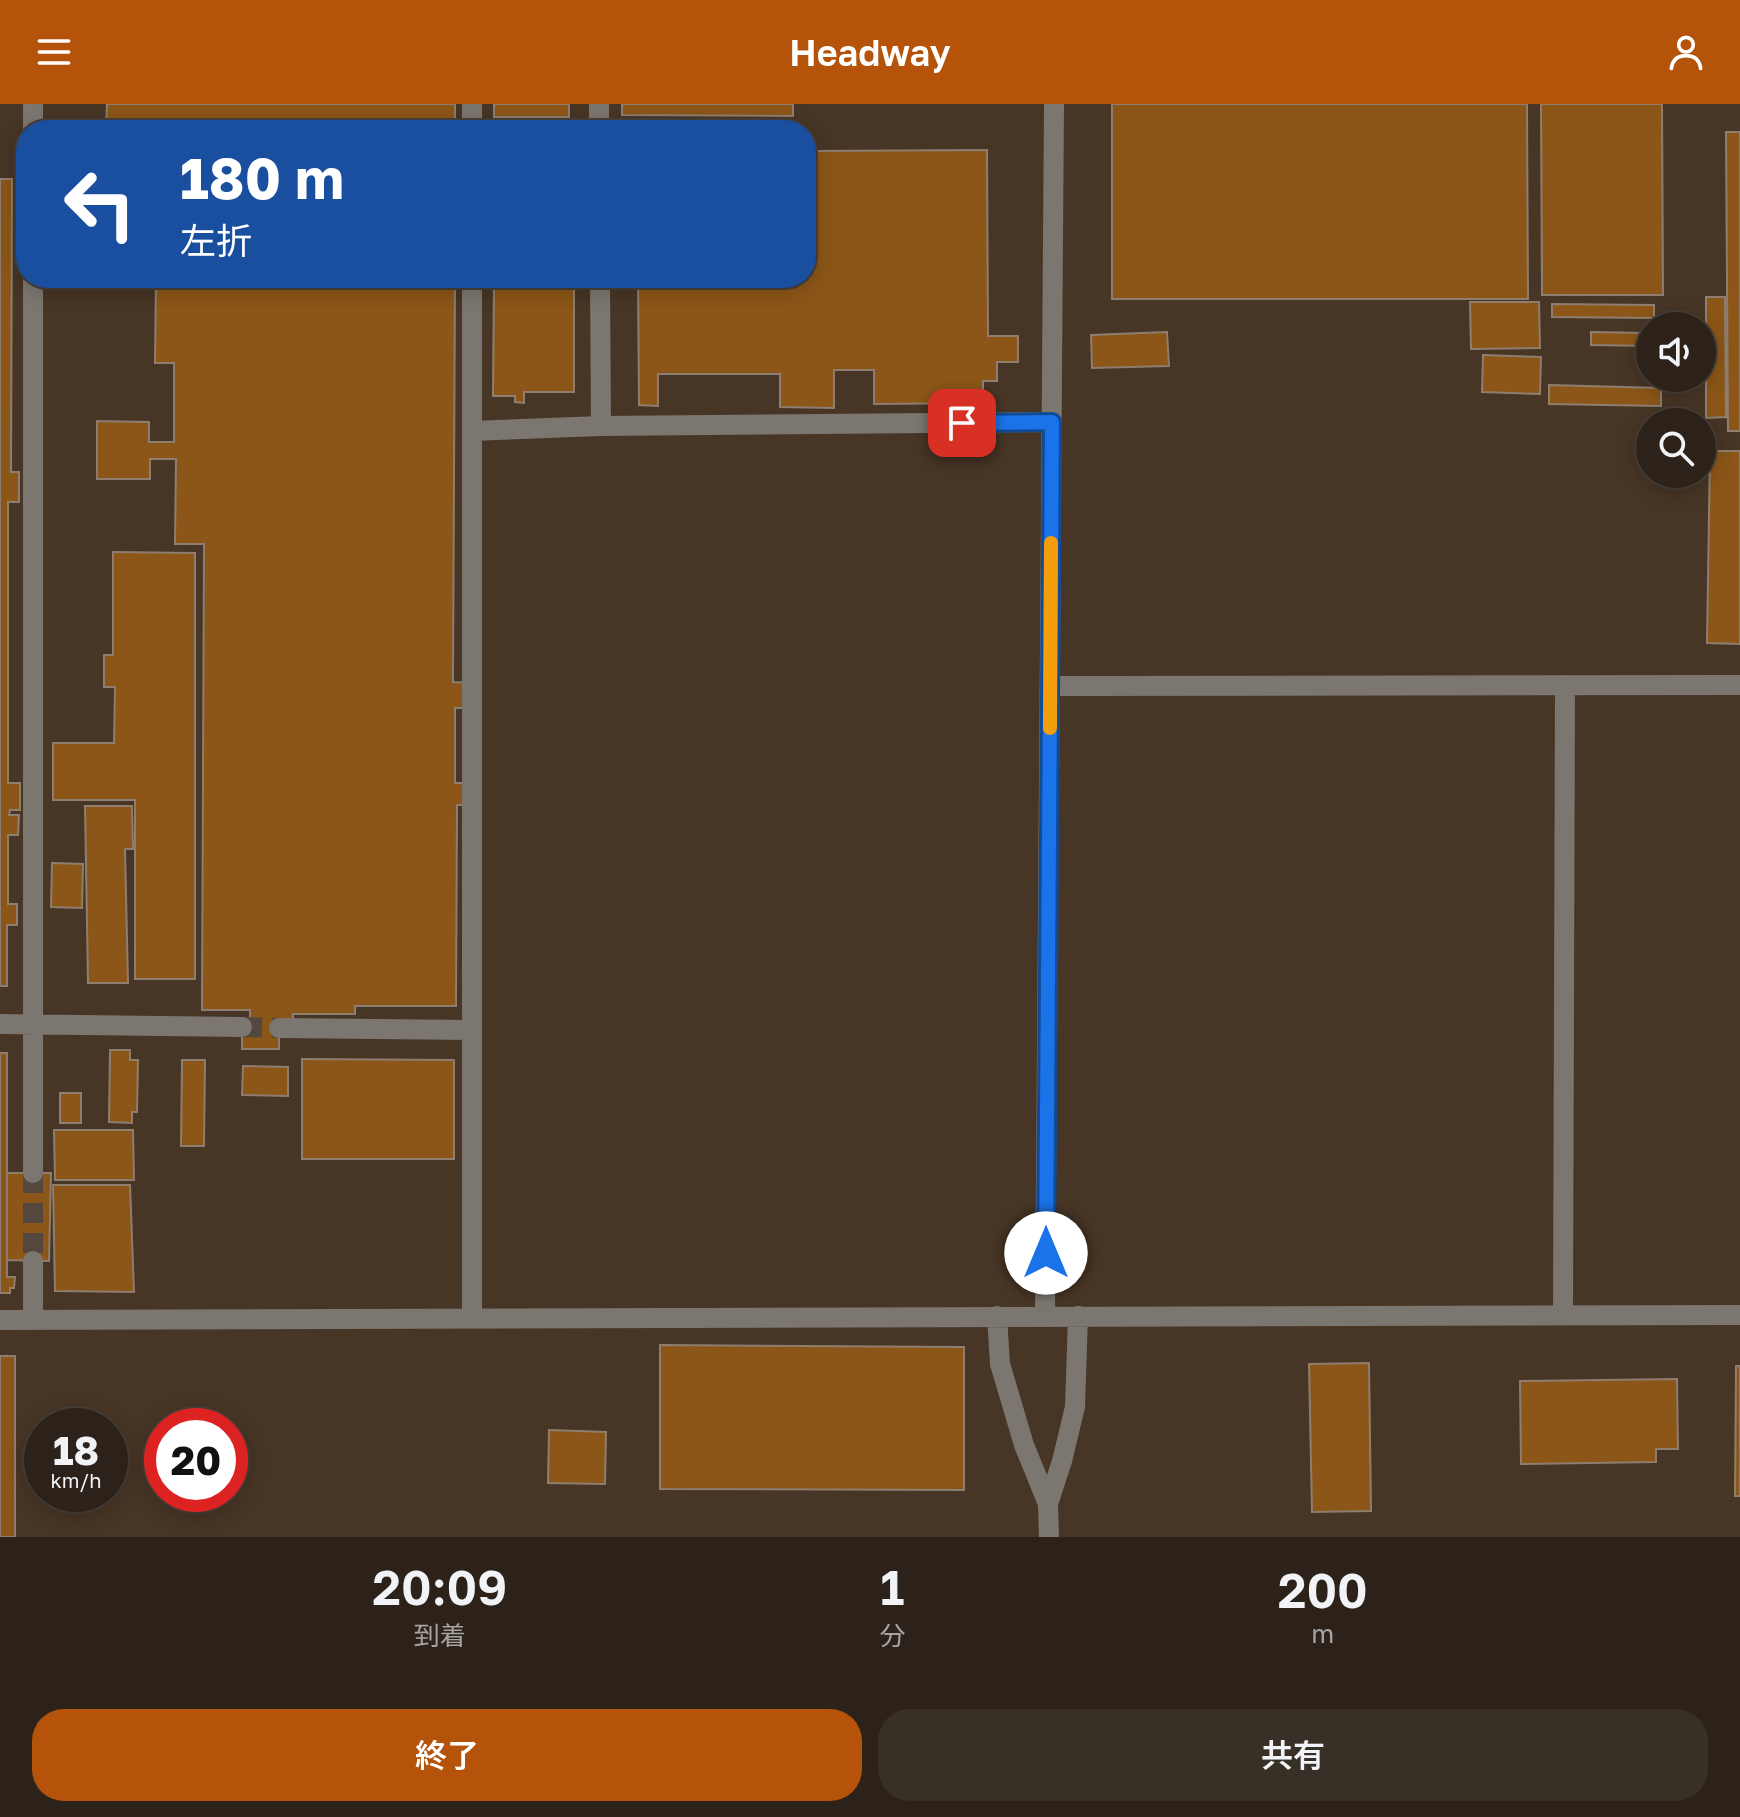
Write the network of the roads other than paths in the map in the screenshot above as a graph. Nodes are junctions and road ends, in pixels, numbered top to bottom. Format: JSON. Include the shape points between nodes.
{"nodes":[{"id":1,"x":1054,"y":104,"type":"edge"},
{"id":2,"x":33,"y":288,"type":"edge"},
{"id":3,"x":472,"y":288,"type":"edge"},
{"id":4,"x":600,"y":288,"type":"edge"},
{"id":5,"x":1052,"y":422,"type":"junction"},
{"id":6,"x":601,"y":426,"type":"junction"},
{"id":7,"x":472,"y":431,"type":"junction"},
{"id":8,"x":1565,"y":685,"type":"junction"},
{"id":9,"x":1740,"y":685,"type":"edge"},
{"id":10,"x":1050,"y":686,"type":"junction"},
{"id":11,"x":0,"y":1024,"type":"edge"},
{"id":12,"x":33,"y":1025,"type":"junction"},
{"id":13,"x":242,"y":1027,"type":"tunnel mouth"},
{"id":14,"x":279,"y":1028,"type":"tunnel mouth"},
{"id":15,"x":472,"y":1030,"type":"junction"},
{"id":16,"x":33,"y":1173,"type":"tunnel mouth"},
{"id":17,"x":33,"y":1261,"type":"tunnel mouth"},
{"id":18,"x":1563,"y":1315,"type":"junction"},
{"id":19,"x":1740,"y":1315,"type":"edge"},
{"id":20,"x":997,"y":1316,"type":"junction"},
{"id":21,"x":1045,"y":1316,"type":"junction"},
{"id":22,"x":1078,"y":1316,"type":"junction"},
{"id":23,"x":472,"y":1318,"type":"junction"},
{"id":24,"x":0,"y":1320,"type":"edge"},
{"id":25,"x":33,"y":1320,"type":"junction"},
{"id":26,"x":1048,"y":1504,"type":"junction"},
{"id":27,"x":1049,"y":1537,"type":"edge"}],
"edges":[{"from":1,"to":5,"type":"lane"},
{"from":2,"to":12,"type":"lane"},
{"from":3,"to":7,"type":"lane"},
{"from":4,"to":6,"type":"lane"},
{"from":5,"to":6,"type":"lane"},
{"from":5,"to":10,"type":"lane"},
{"from":6,"to":7,"type":"lane"},
{"from":7,"to":15,"type":"lane"},
{"from":8,"to":9,"type":"lane"},
{"from":8,"to":10,"type":"lane"},
{"from":8,"to":18,"type":"lane"},
{"from":10,"to":21,"type":"lane"},
{"from":11,"to":12,"type":"lane"},
{"from":12,"to":13,"type":"lane"},
{"from":12,"to":16,"type":"lane"},
{"from":14,"to":15,"type":"lane"},
{"from":15,"to":23,"type":"lane"},
{"from":17,"to":25,"type":"lane"},
{"from":18,"to":19,"type":"lane"},
{"from":18,"to":22,"type":"lane"},
{"from":20,"to":21,"type":"lane"},
{"from":20,"to":23,"type":"lane"},
{"from":20,"to":26,"type":"lane","via":[[1000,1364]]},
{"from":21,"to":22,"type":"lane"},
{"from":22,"to":26,"type":"lane","via":[[1075,1407]]},
{"from":23,"to":25,"type":"lane"},
{"from":24,"to":25,"type":"lane"},
{"from":26,"to":27,"type":"lane"}]}
